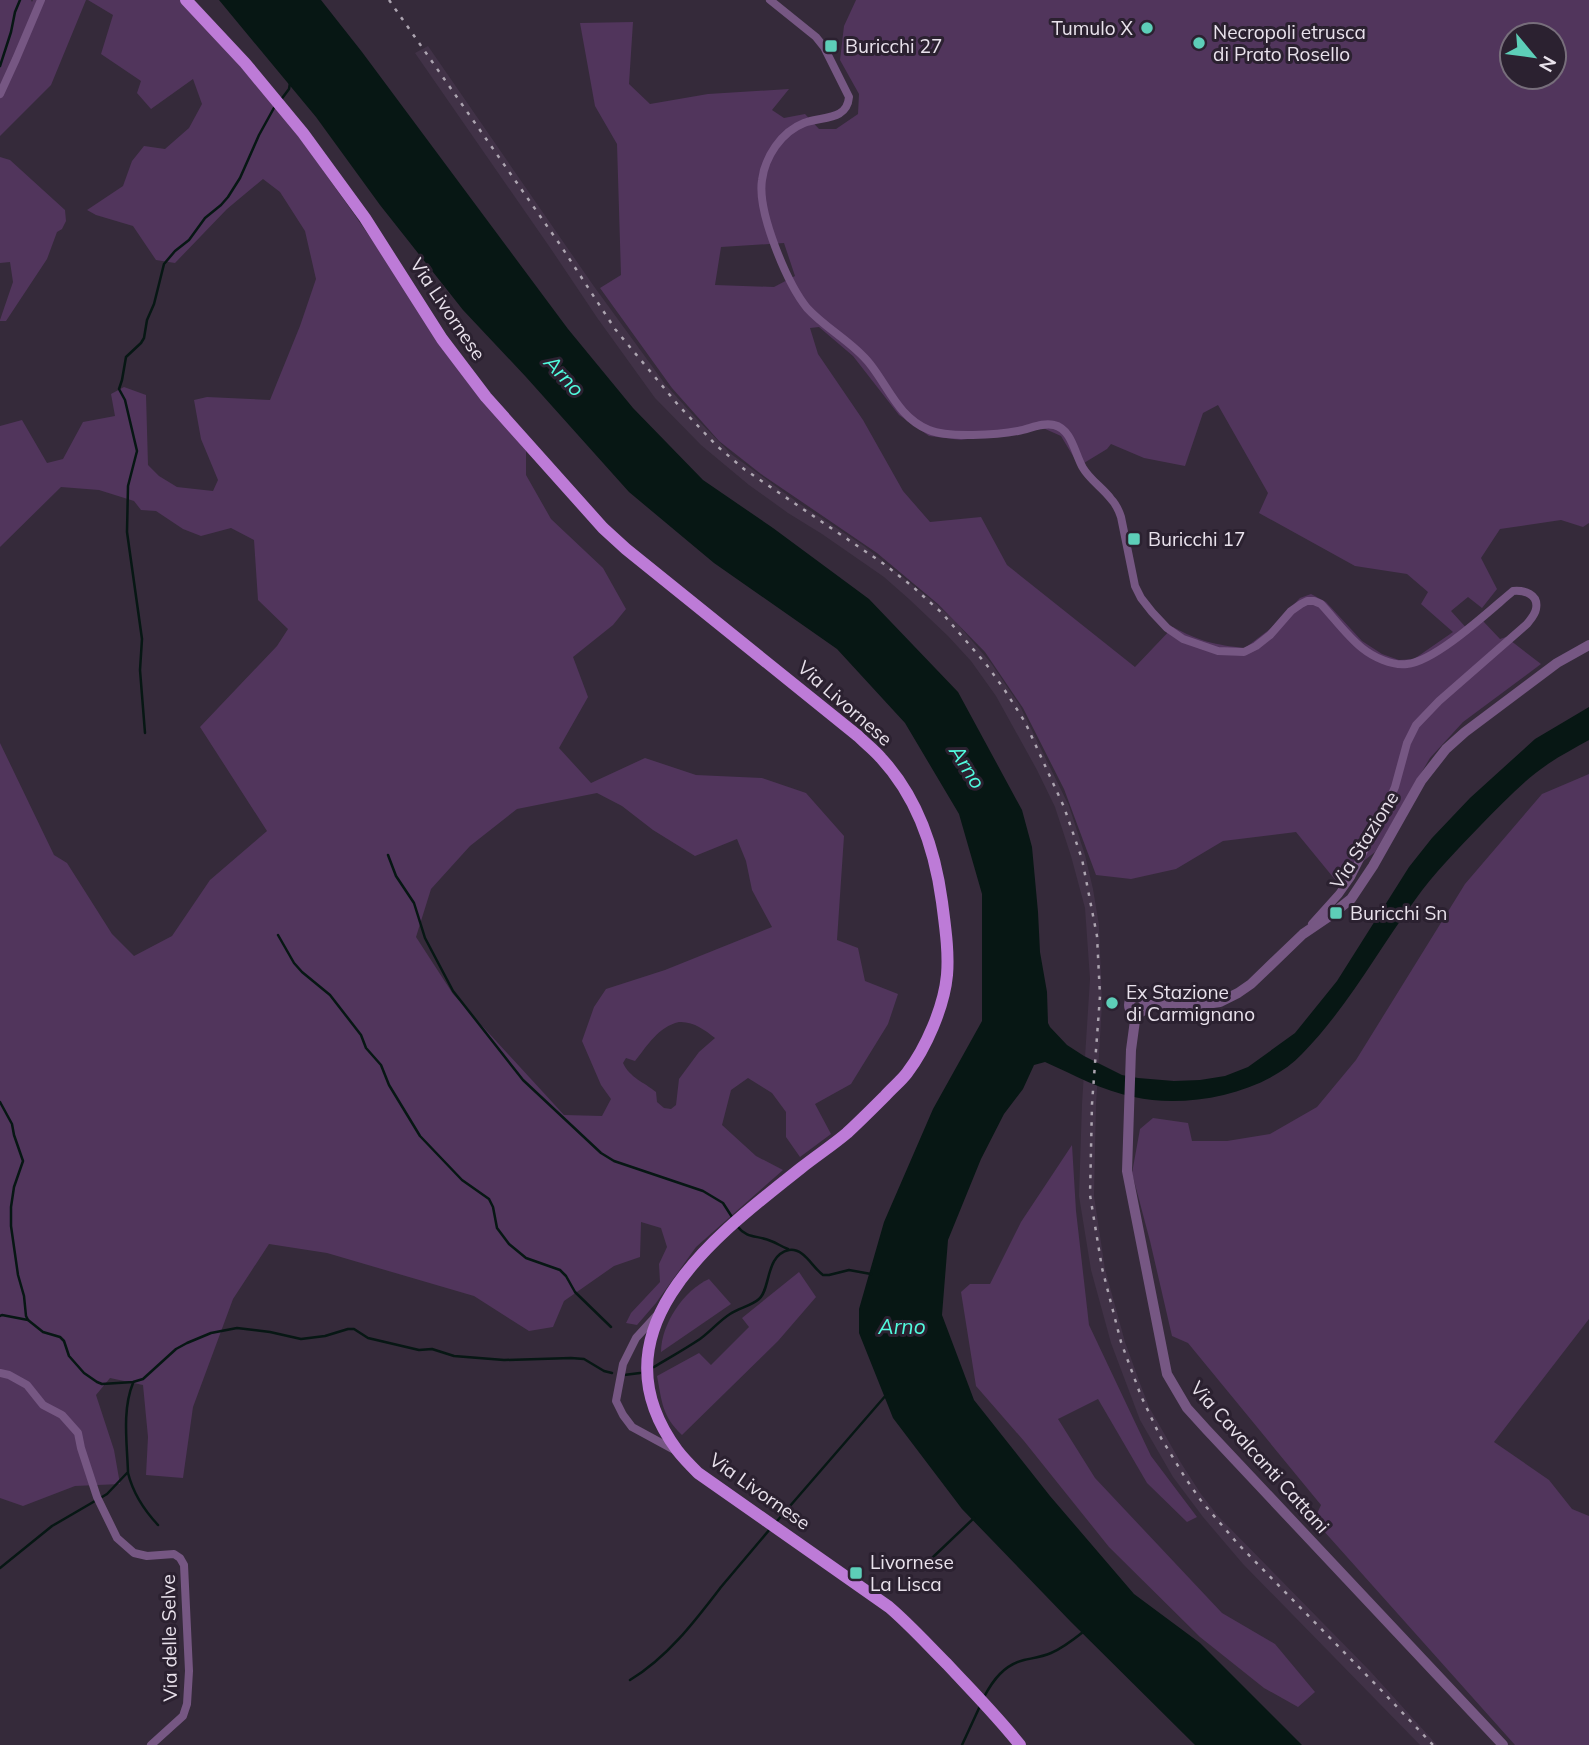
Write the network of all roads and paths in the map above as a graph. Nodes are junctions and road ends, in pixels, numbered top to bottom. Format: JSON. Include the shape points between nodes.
{"nodes":[{"id":1,"x":41,"y":0,"type":"edge"},
{"id":2,"x":186,"y":0,"type":"edge"},
{"id":3,"x":770,"y":0,"type":"edge"},
{"id":4,"x":0,"y":94,"type":"edge"},
{"id":5,"x":1589,"y":645,"type":"edge"},
{"id":6,"x":1303,"y":934,"type":"junction"},
{"id":7,"x":1130,"y":1083,"type":"joint"},
{"id":8,"x":661,"y":1311,"type":"junction"},
{"id":9,"x":0,"y":1373,"type":"edge"},
{"id":10,"x":678,"y":1452,"type":"junction"},
{"id":11,"x":150,"y":1745,"type":"edge"},
{"id":12,"x":1020,"y":1745,"type":"edge"},
{"id":13,"x":1503,"y":1745,"type":"edge"}],
"edges":[{"from":1,"to":4,"type":"street"},
{"from":2,"to":8,"type":"main road","name":"Via Livornese","via":[[303,132],[455,357],[576,498],[626,550],[858,736],[902,785],[920,818],[934,859],[947,940],[947,977],[923,1047],[906,1074],[846,1133],[710,1246]]},
{"from":3,"to":6,"type":"street","via":[[816,37],[849,97],[843,112],[788,133],[769,156],[761,182],[766,221],[797,293],[808,309],[870,363],[904,413],[930,431],[955,435],[1041,425],[1062,428],[1082,467],[1117,508],[1135,586],[1173,633],[1196,645],[1244,652],[1270,635],[1301,604],[1314,601],[1369,653],[1398,665],[1409,664],[1432,656],[1513,591],[1522,590],[1535,599],[1537,608],[1527,624],[1416,725],[1395,787],[1350,877]]},
{"from":5,"to":6,"type":"street","name":"Via Stazione","via":[[1557,663],[1446,749],[1421,781],[1351,899]]},
{"from":6,"to":7,"type":"street","name":"Via Stazione","via":[[1251,984],[1220,1002],[1146,1005],[1143,1012],[1136,1013]]},
{"from":7,"to":13,"type":"street","name":"Via Cavalcanti Cattani","via":[[1127,1171],[1167,1374],[1178,1394]]},
{"from":8,"to":10,"type":"main road","name":"Via Livornese","via":[[653,1327],[648,1381],[662,1427]]},
{"from":8,"to":10,"type":"street","via":[[636,1338],[623,1364],[617,1401],[632,1427]]},
{"from":9,"to":11,"type":"street","name":"Via delle Selve","via":[[27,1385],[43,1405],[62,1415],[78,1433],[97,1497],[117,1538],[134,1553],[174,1554],[184,1565],[187,1704],[183,1716]]},
{"from":10,"to":12,"type":"main road","name":"Via Livornese","via":[[698,1473],[908,1623]]}]}
